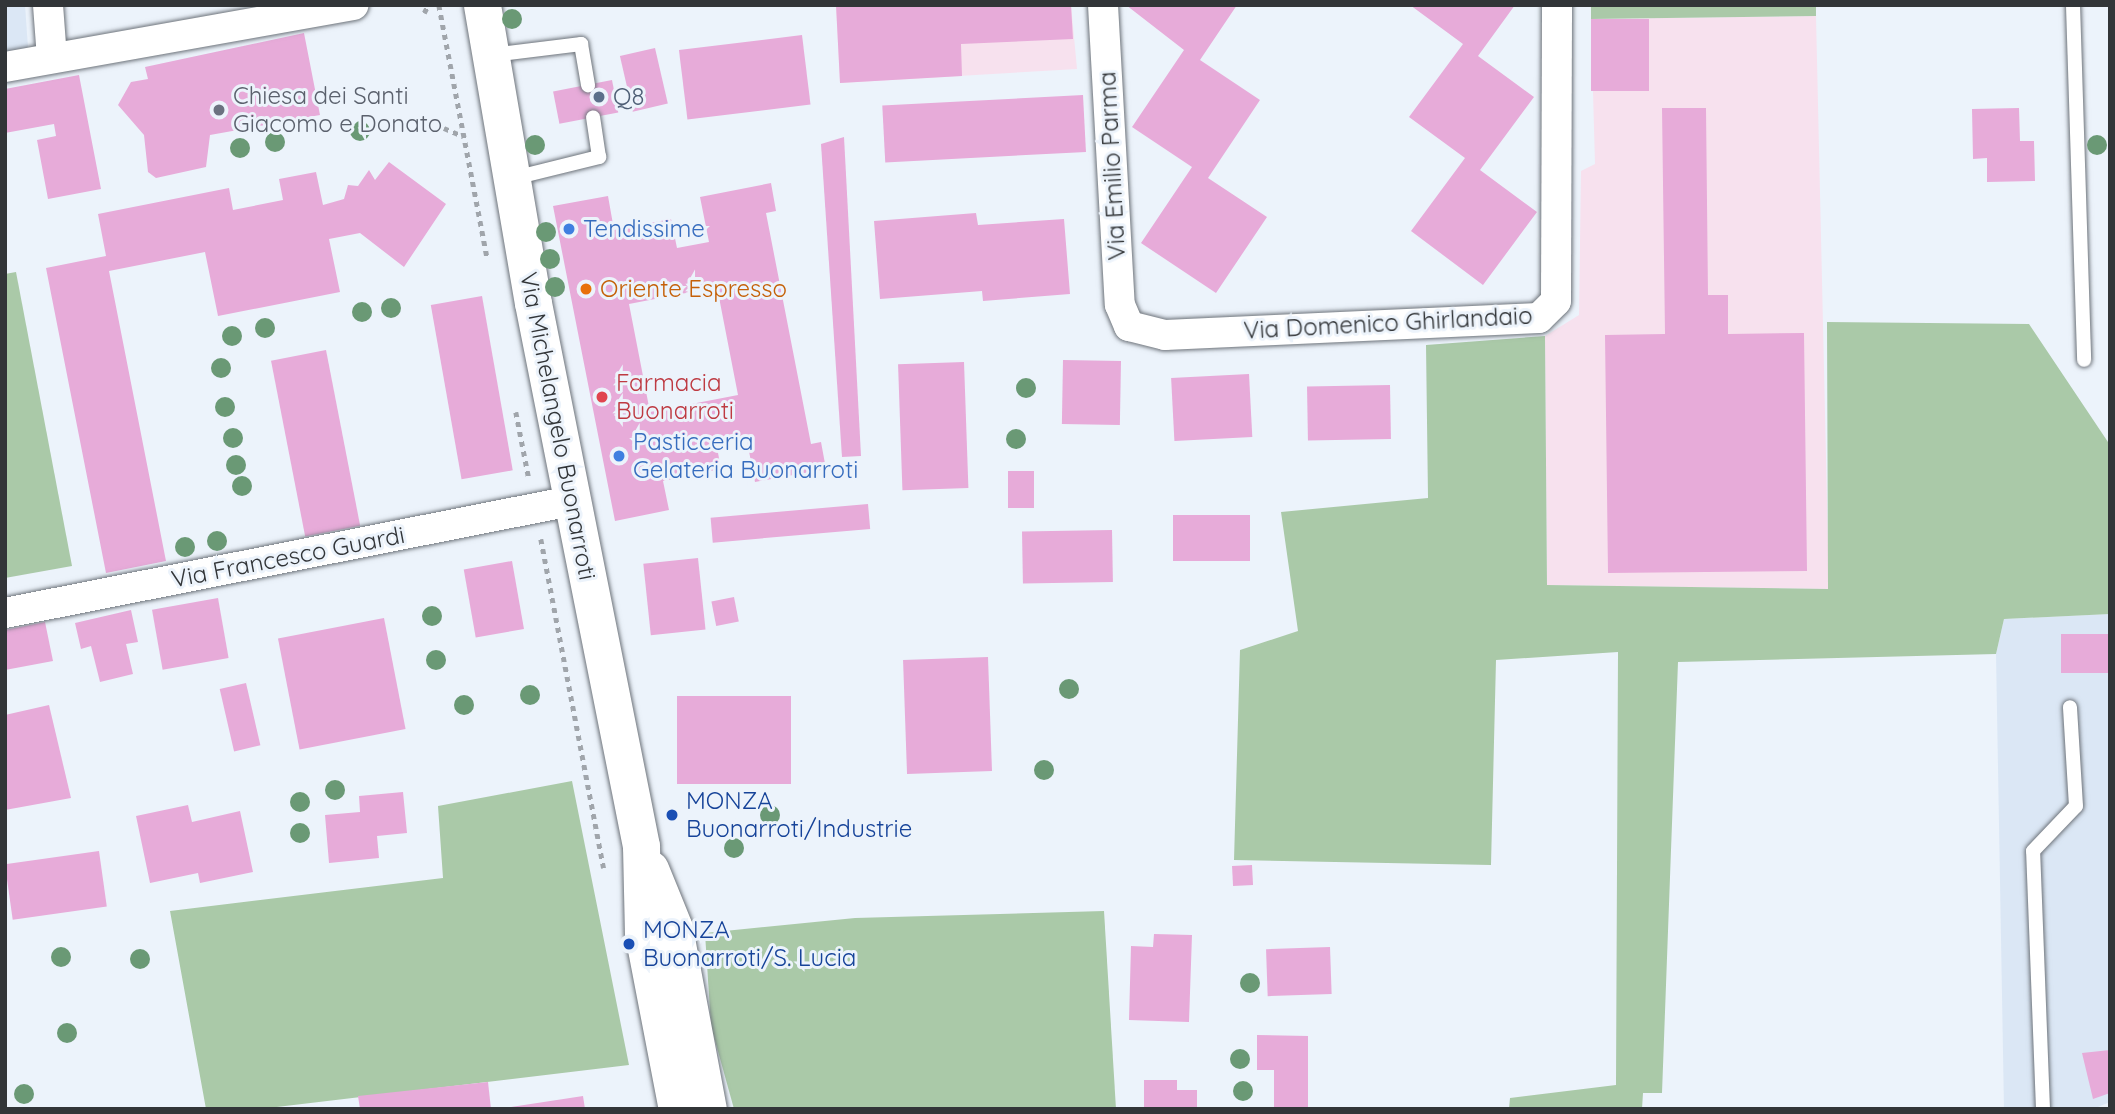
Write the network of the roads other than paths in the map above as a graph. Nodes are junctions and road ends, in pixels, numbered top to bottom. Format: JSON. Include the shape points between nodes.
{"nodes":[{"id":1,"x":48,"y":5,"type":"edge"},
{"id":2,"x":354,"y":5,"type":"edge"},
{"id":3,"x":482,"y":5,"type":"edge"},
{"id":4,"x":1103,"y":5,"type":"edge"},
{"id":5,"x":1557,"y":5,"type":"edge"},
{"id":6,"x":2073,"y":5,"type":"edge"},
{"id":7,"x":491,"y":55,"type":"junction"},
{"id":8,"x":52,"y":58,"type":"junction"},
{"id":9,"x":5,"y":67,"type":"edge"},
{"id":10,"x":588,"y":85,"type":"dead end"},
{"id":11,"x":593,"y":117,"type":"dead end"},
{"id":12,"x":514,"y":177,"type":"junction"},
{"id":13,"x":1129,"y":326,"type":"joint"},
{"id":14,"x":2084,"y":360,"type":"dead end"},
{"id":15,"x":571,"y":501,"type":"junction"},
{"id":16,"x":5,"y":613,"type":"edge"},
{"id":17,"x":2070,"y":707,"type":"dead end"},
{"id":18,"x":641,"y":846,"type":"junction"},
{"id":19,"x":677,"y":1109,"type":"edge"},
{"id":20,"x":708,"y":1109,"type":"edge"},
{"id":21,"x":2043,"y":1109,"type":"edge"}],
"edges":[{"from":1,"to":8,"type":"street"},
{"from":2,"to":8,"type":"street"},
{"from":3,"to":7,"type":"street","name":"Via Michelangelo Buonarroti"},
{"from":4,"to":13,"type":"street","name":"Via Emilio Parma","via":[[1120,306]]},
{"from":5,"to":13,"type":"street","name":"Via Domenico Ghirlandaio","via":[[1556,301],[1539,318],[1165,335]]},
{"from":6,"to":14,"type":"lane"},
{"from":7,"to":10,"type":"lane","via":[[581,44]]},
{"from":7,"to":12,"type":"street","name":"Via Michelangelo Buonarroti"},
{"from":8,"to":9,"type":"street"},
{"from":11,"to":12,"type":"lane","via":[[599,157]]},
{"from":12,"to":15,"type":"street","name":"Via Michelangelo Buonarroti"},
{"from":15,"to":16,"type":"street","name":"Via Francesco Guardi"},
{"from":15,"to":18,"type":"street","name":"Via Michelangelo Buonarroti"},
{"from":17,"to":21,"type":"lane","via":[[2076,806],[2033,852]]},
{"from":18,"to":19,"type":"street","name":"Via Michelangelo Buonarroti","via":[[643,933]]},
{"from":18,"to":20,"type":"street","name":"Via Michelangelo Buonarroti","via":[[674,928]]}]}
